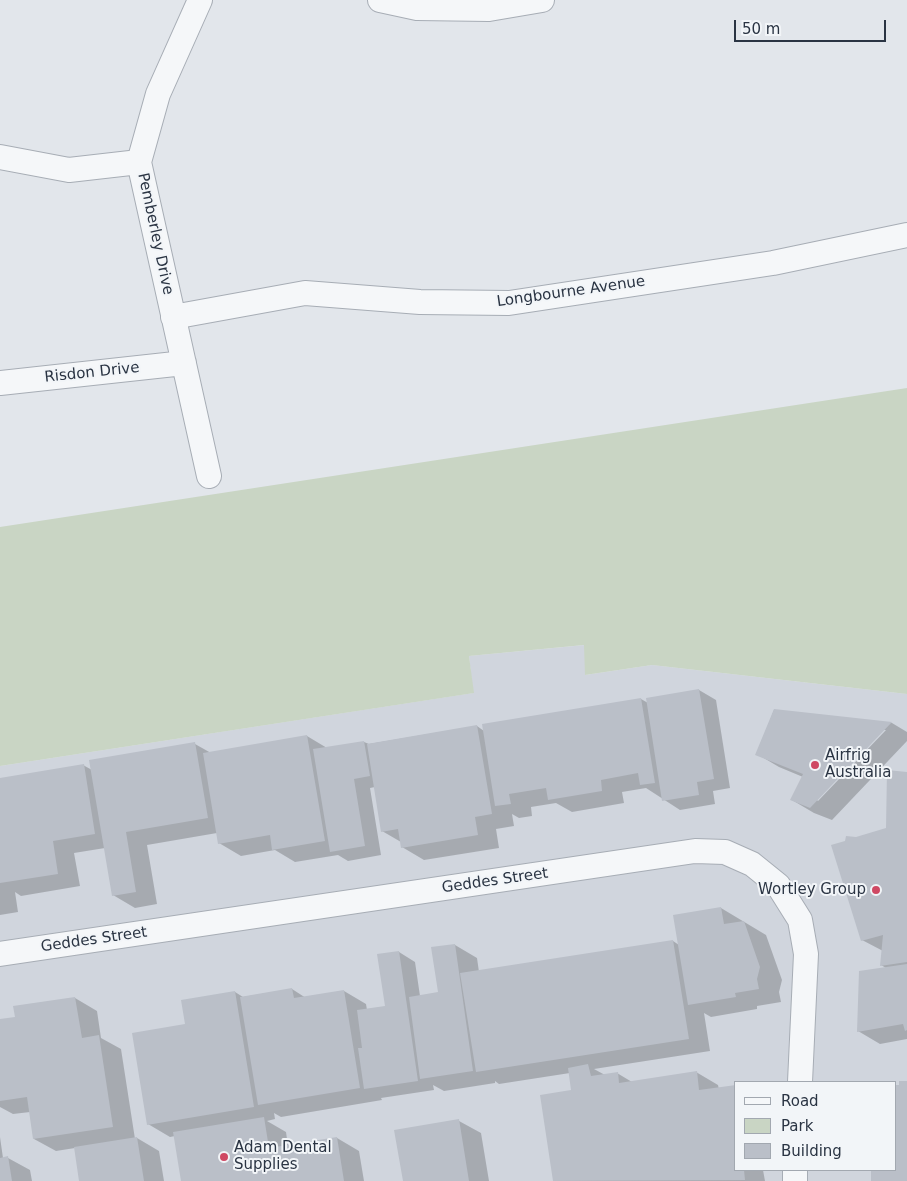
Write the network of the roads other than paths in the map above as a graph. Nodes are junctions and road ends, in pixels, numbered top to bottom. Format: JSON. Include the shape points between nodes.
{"nodes":[{"id":1,"x":200,"y":0,"type":"edge"},
{"id":2,"x":380,"y":0,"type":"edge"},
{"id":3,"x":542,"y":0,"type":"edge"},
{"id":4,"x":418,"y":4,"type":"edge"},
{"id":5,"x":0,"y":157,"type":"edge"},
{"id":6,"x":139,"y":162,"type":"junction"},
{"id":7,"x":907,"y":235,"type":"edge"},
{"id":8,"x":173,"y":317,"type":"junction"},
{"id":9,"x":184,"y":363,"type":"junction"},
{"id":10,"x":0,"y":383,"type":"edge"},
{"id":11,"x":210,"y":476,"type":"dead end"},
{"id":12,"x":0,"y":954,"type":"edge"},
{"id":13,"x":800,"y":1081,"type":"edge"}],
"edges":[{"from":1,"to":6,"type":"street","name":"Pemberley Drive","via":[[158,94]]},
{"from":2,"to":4,"type":"street"},
{"from":3,"to":4,"type":"street","via":[[489,9]]},
{"from":5,"to":6,"type":"street","via":[[70,170]]},
{"from":6,"to":8,"type":"street","name":"Pemberley Drive"},
{"from":7,"to":8,"type":"street","name":"Longbourne Avenue","via":[[773,263],[509,303],[420,302],[305,293]]},
{"from":8,"to":9,"type":"street","name":"Pemberley Drive"},
{"from":9,"to":10,"type":"street","name":"Risdon Drive"},
{"from":9,"to":11,"type":"street","name":"Pemberley Drive"},
{"from":12,"to":13,"type":"street","name":"Geddes Street","via":[[685,852],[725,852],[752,864],[778,885],[800,920],[806,954]]}]}
